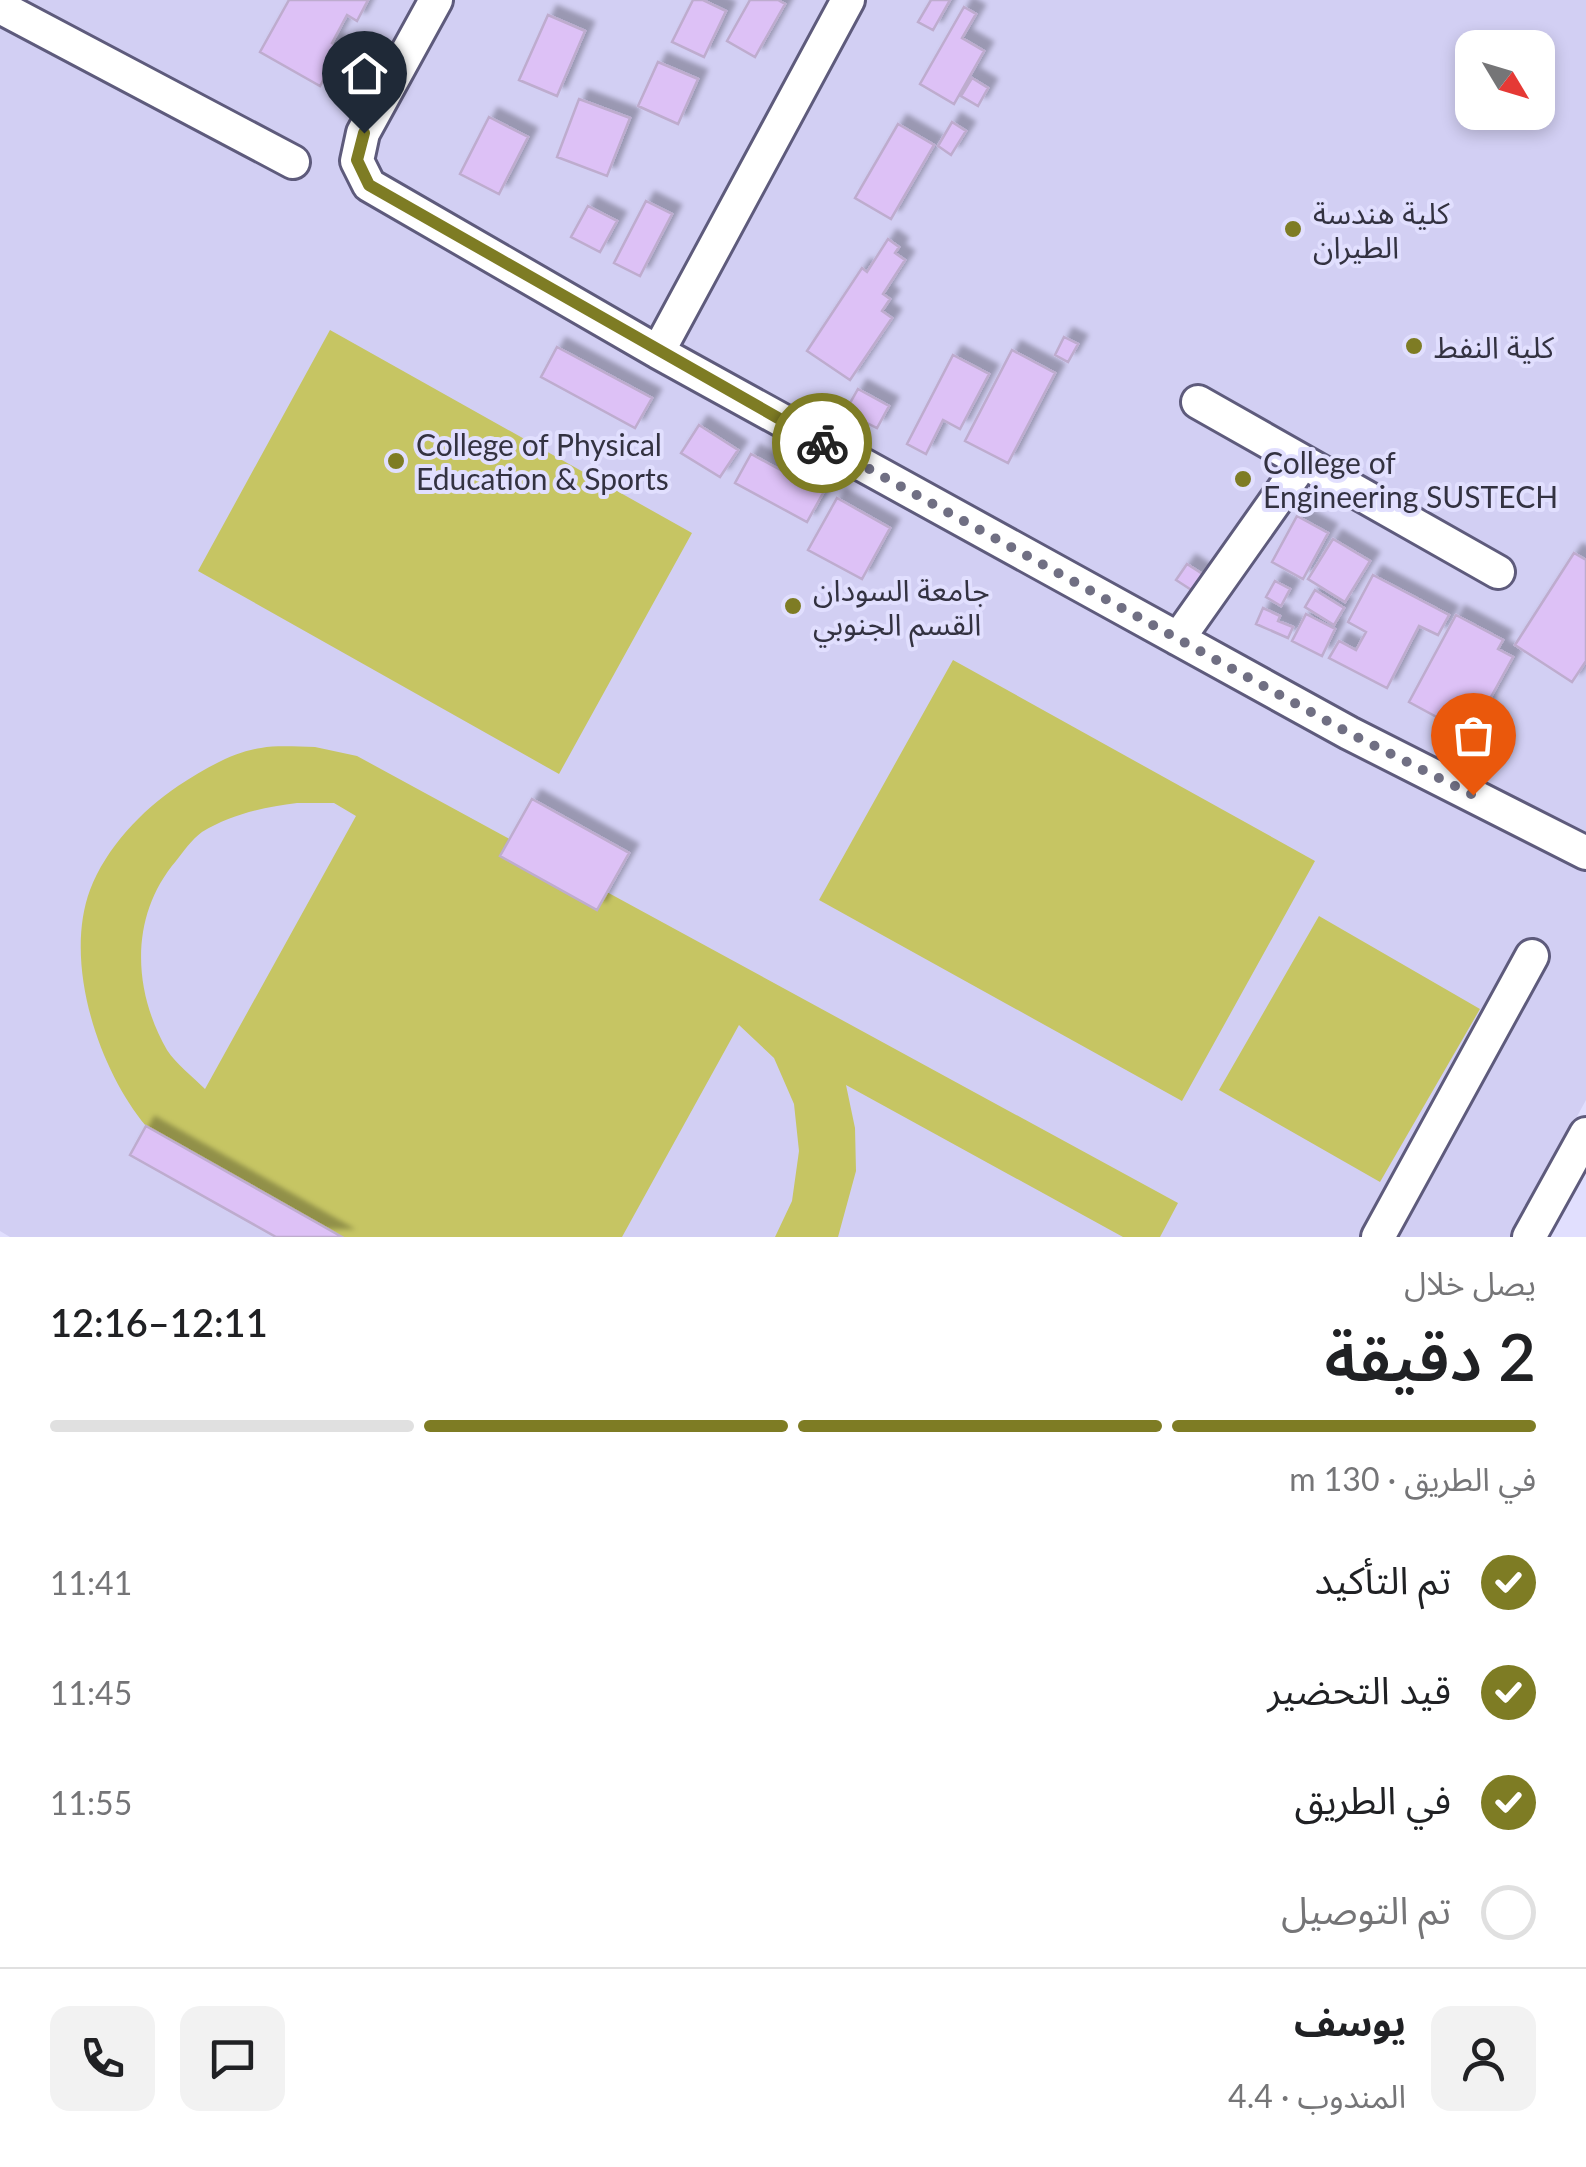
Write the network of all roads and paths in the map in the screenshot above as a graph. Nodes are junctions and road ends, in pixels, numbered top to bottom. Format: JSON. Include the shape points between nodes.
{"nodes":[{"id":1,"x":436,"y":0,"type":"edge"},
{"id":2,"x":848,"y":0,"type":"edge"},
{"id":3,"x":0,"y":6,"type":"edge"},
{"id":4,"x":292,"y":162,"type":"dead end"},
{"id":5,"x":658,"y":352,"type":"junction"},
{"id":6,"x":1198,"y":402,"type":"dead end"},
{"id":7,"x":1303,"y":462,"type":"junction"},
{"id":8,"x":1498,"y":572,"type":"dead end"},
{"id":9,"x":1178,"y":640,"type":"junction"},
{"id":10,"x":1586,"y":853,"type":"edge"},
{"id":11,"x":1532,"y":956,"type":"dead end"},
{"id":12,"x":1586,"y":1134,"type":"edge"},
{"id":13,"x":1378,"y":1237,"type":"edge"},
{"id":14,"x":1529,"y":1237,"type":"edge"}],
"edges":[{"from":1,"to":5,"type":"street","via":[[364,133],[357,160],[369,185]]},
{"from":2,"to":5,"type":"street"},
{"from":3,"to":4,"type":"street"},
{"from":5,"to":9,"type":"street"},
{"from":6,"to":7,"type":"street"},
{"from":7,"to":8,"type":"street"},
{"from":7,"to":9,"type":"street"},
{"from":9,"to":10,"type":"street"},
{"from":11,"to":13,"type":"street"},
{"from":12,"to":14,"type":"street"}]}
